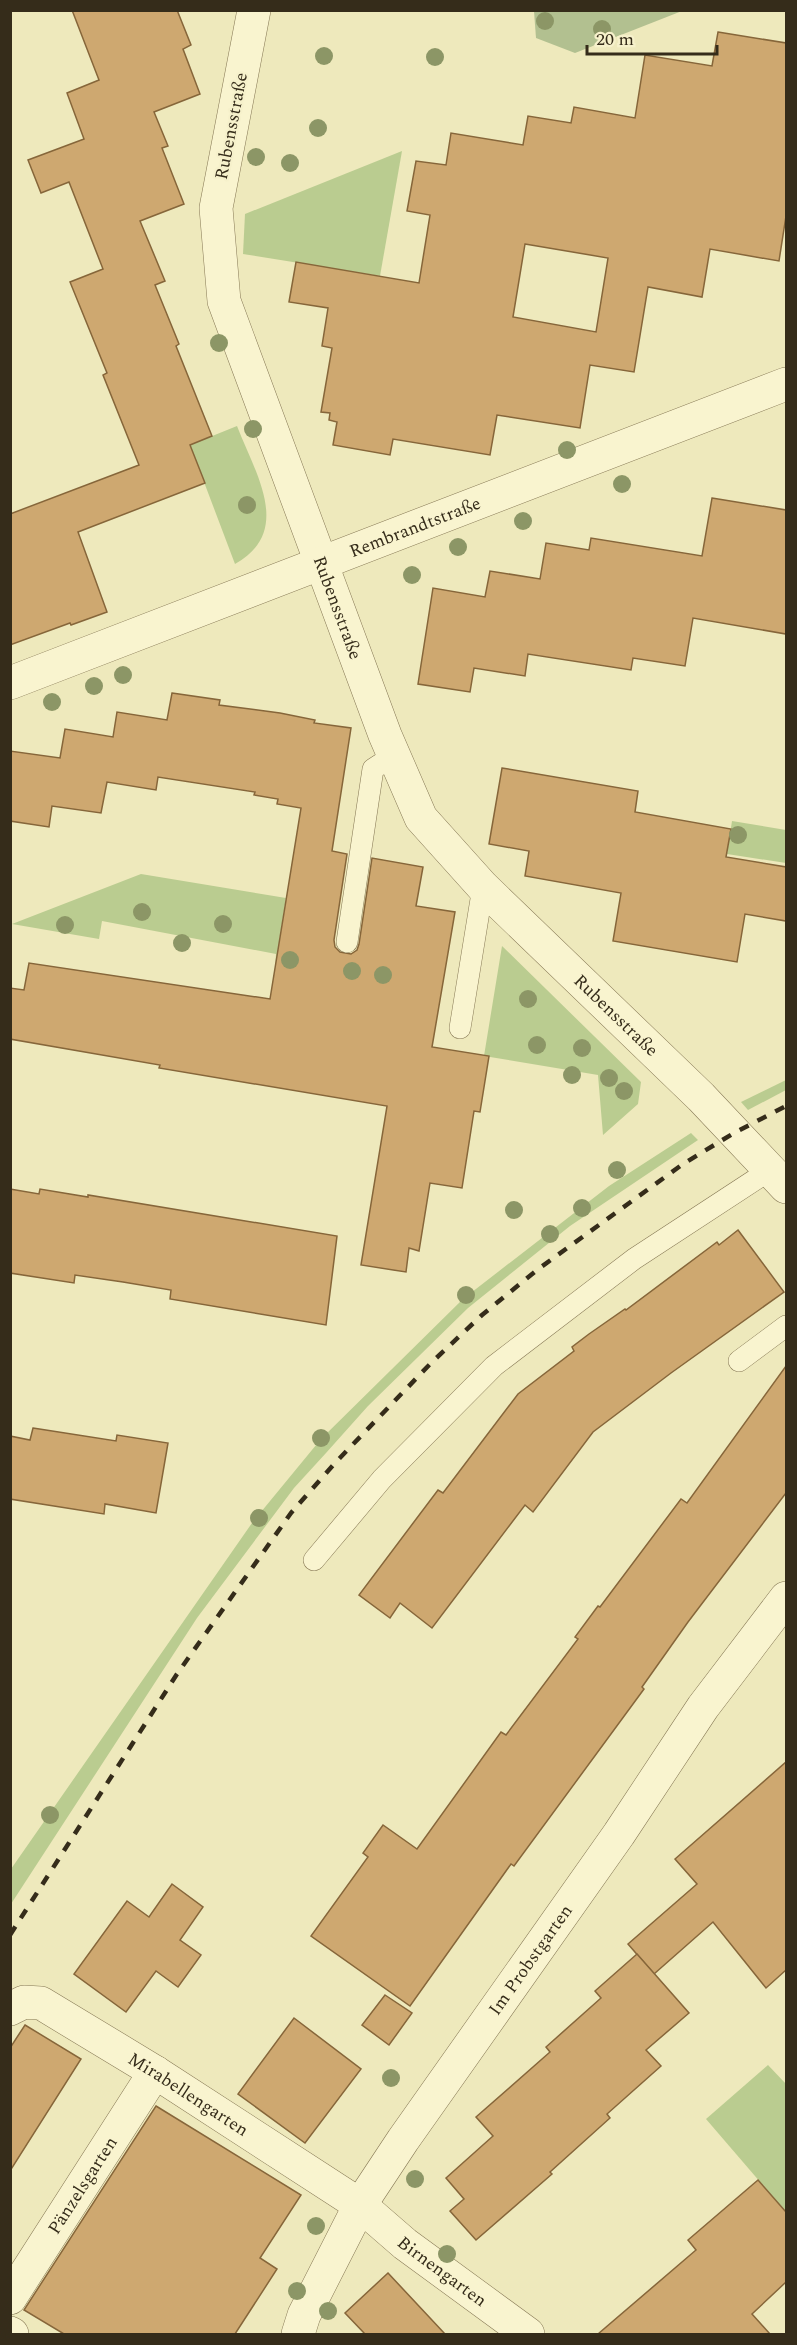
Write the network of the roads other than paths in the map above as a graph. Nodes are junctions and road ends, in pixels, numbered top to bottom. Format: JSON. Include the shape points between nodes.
{"nodes":[{"id":1,"x":254,"y":10,"type":"edge"},
{"id":2,"x":786,"y":384,"type":"edge"},
{"id":3,"x":321,"y":564,"type":"junction"},
{"id":4,"x":10,"y":683,"type":"edge"},
{"id":5,"x":393,"y":756,"type":"junction"},
{"id":6,"x":483,"y":887,"type":"junction"},
{"id":7,"x":346,"y":942,"type":"dead end"},
{"id":8,"x":460,"y":1028,"type":"dead end"},
{"id":9,"x":778,"y":1178,"type":"edge"},
{"id":10,"x":786,"y":1326,"type":"edge"},
{"id":11,"x":739,"y":1361,"type":"dead end"},
{"id":12,"x":314,"y":1560,"type":"dead end"},
{"id":13,"x":786,"y":1598,"type":"edge"},
{"id":14,"x":10,"y":2008,"type":"edge"},
{"id":15,"x":155,"y":2072,"type":"junction"},
{"id":16,"x":360,"y":2205,"type":"junction"},
{"id":17,"x":10,"y":2298,"type":"edge"},
{"id":18,"x":298,"y":2334,"type":"edge"},
{"id":19,"x":528,"y":2334,"type":"edge"}],
"edges":[{"from":1,"to":3,"type":"street","name":"Rubensstraße","via":[[216,208],[224,301]]},
{"from":2,"to":3,"type":"street","name":"Rembrandtstraße"},
{"from":3,"to":4,"type":"street","name":"Rembrandtstraße"},
{"from":3,"to":5,"type":"street","name":"Rubensstraße"},
{"from":5,"to":6,"type":"street","name":"Rubensstraße","via":[[420,818]]},
{"from":5,"to":7,"type":"lane","via":[[373,770]]},
{"from":6,"to":8,"type":"lane"},
{"from":6,"to":9,"type":"street","name":"Rubensstraße","via":[[701,1097]]},
{"from":9,"to":12,"type":"lane","via":[[634,1259],[494,1366],[382,1479]]},
{"from":10,"to":11,"type":"lane"},
{"from":13,"to":16,"type":"street","name":"Im Probstgarten","via":[[703,1707]]},
{"from":14,"to":15,"type":"street","name":"Mirabellengarten","via":[[24,2002],[41,2003]]},
{"from":15,"to":16,"type":"street","name":"Mirabellengarten"},
{"from":15,"to":17,"type":"street","name":"Pänzelsgarten"},
{"from":16,"to":18,"type":"street","name":"Im Probstgarten"},
{"from":16,"to":19,"type":"street","name":"Birnengarten","via":[[405,2244]]}]}
